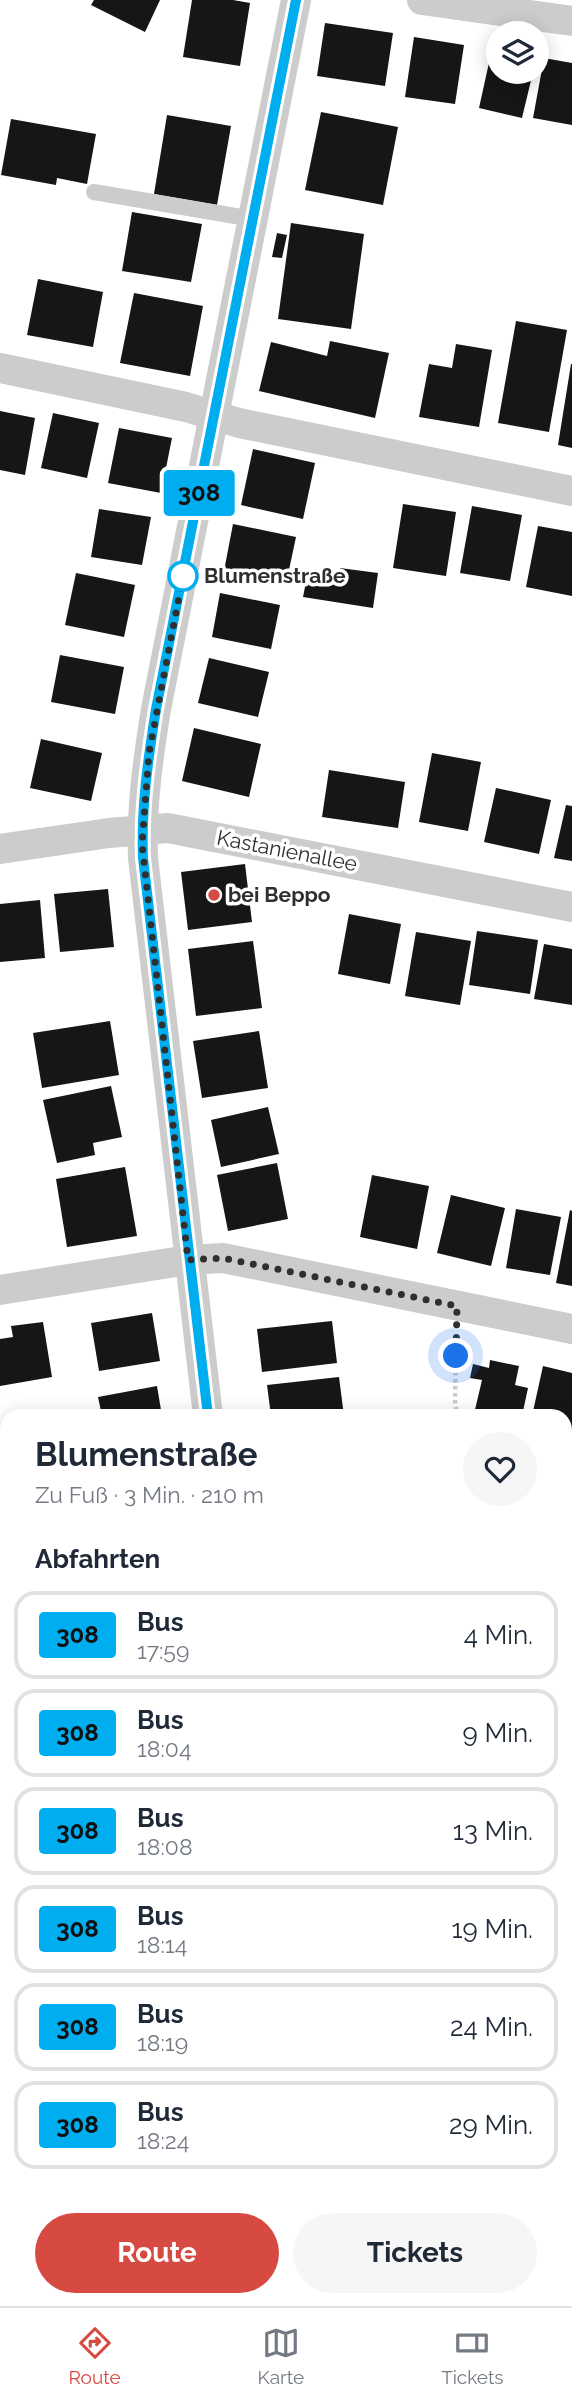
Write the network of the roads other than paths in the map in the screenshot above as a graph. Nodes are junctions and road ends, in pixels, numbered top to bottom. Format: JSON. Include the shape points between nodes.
{"nodes":[{"id":1,"x":296,"y":0,"type":"edge"},
{"id":2,"x":422,"y":0,"type":"edge"},
{"id":3,"x":572,"y":21,"type":"edge"},
{"id":4,"x":94,"y":192,"type":"dead end"},
{"id":5,"x":253,"y":219,"type":"junction"},
{"id":6,"x":0,"y":368,"type":"edge"},
{"id":7,"x":215,"y":416,"type":"junction"},
{"id":8,"x":572,"y":491,"type":"edge"},
{"id":9,"x":142,"y":829,"type":"junction"},
{"id":10,"x":0,"y":849,"type":"edge"},
{"id":11,"x":572,"y":907,"type":"edge"},
{"id":12,"x":188,"y":1260,"type":"junction"},
{"id":13,"x":0,"y":1290,"type":"edge"},
{"id":14,"x":572,"y":1329,"type":"edge"},
{"id":15,"x":207,"y":1409,"type":"edge"}],
"edges":[{"from":1,"to":5,"type":"street"},
{"from":2,"to":3,"type":"street"},
{"from":4,"to":5,"type":"lane"},
{"from":5,"to":7,"type":"street"},
{"from":6,"to":7,"type":"street"},
{"from":7,"to":8,"type":"street"},
{"from":7,"to":9,"type":"street","via":[[155,720]]},
{"from":9,"to":10,"type":"street","name":"Kastanienallee"},
{"from":9,"to":11,"type":"street","name":"Kastanienallee","via":[[177,829]]},
{"from":9,"to":12,"type":"street"},
{"from":12,"to":13,"type":"street"},
{"from":12,"to":14,"type":"street","via":[[223,1258]]},
{"from":12,"to":15,"type":"street"}]}
